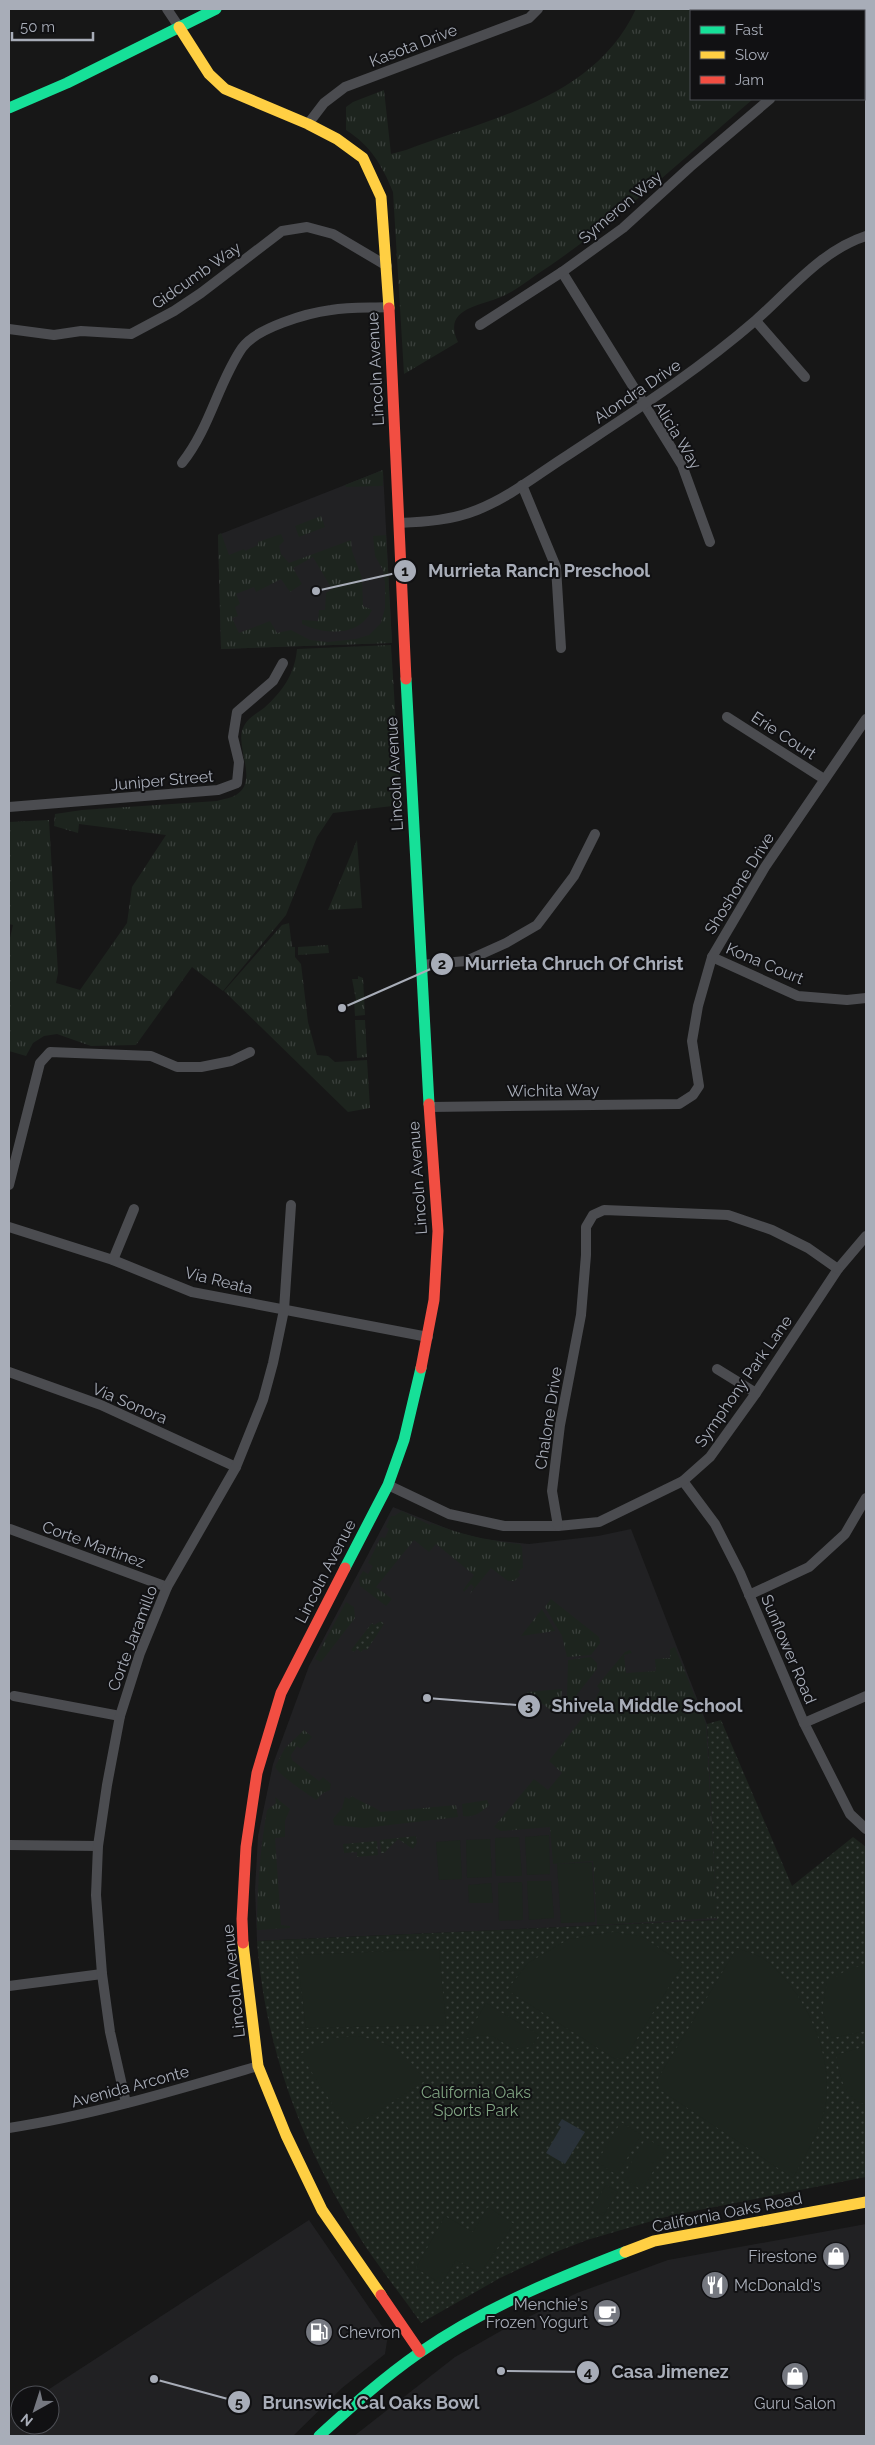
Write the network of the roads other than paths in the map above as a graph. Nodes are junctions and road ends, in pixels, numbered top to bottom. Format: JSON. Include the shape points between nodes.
{"nodes":[{"id":1,"x":167,"y":9,"type":"edge"},
{"id":2,"x":216,"y":9,"type":"edge"},
{"id":3,"x":538,"y":9,"type":"edge"},
{"id":4,"x":179,"y":27,"type":"junction"},
{"id":5,"x":769,"y":100,"type":"edge"},
{"id":6,"x":9,"y":108,"type":"edge"},
{"id":7,"x":308,"y":124,"type":"junction"},
{"id":8,"x":866,"y":236,"type":"edge"},
{"id":9,"x":387,"y":266,"type":"junction"},
{"id":10,"x":562,"y":272,"type":"junction"},
{"id":11,"x":388,"y":307,"type":"junction"},
{"id":12,"x":756,"y":320,"type":"junction"},
{"id":13,"x":480,"y":325,"type":"dead end"},
{"id":14,"x":9,"y":329,"type":"edge"},
{"id":15,"x":805,"y":377,"type":"dead end"},
{"id":16,"x":644,"y":407,"type":"junction"},
{"id":17,"x":182,"y":463,"type":"dead end"},
{"id":18,"x":522,"y":486,"type":"junction"},
{"id":19,"x":399,"y":523,"type":"junction"},
{"id":20,"x":710,"y":542,"type":"dead end"},
{"id":21,"x":561,"y":648,"type":"dead end"},
{"id":22,"x":283,"y":663,"type":"dead end"},
{"id":23,"x":727,"y":716,"type":"dead end"},
{"id":24,"x":866,"y":719,"type":"edge"},
{"id":25,"x":824,"y":778,"type":"junction"},
{"id":26,"x":9,"y":807,"type":"edge"},
{"id":27,"x":595,"y":834,"type":"dead end"},
{"id":28,"x":712,"y":957,"type":"junction"},
{"id":29,"x":422,"y":965,"type":"junction"},
{"id":30,"x":866,"y":998,"type":"edge"},
{"id":31,"x":250,"y":1052,"type":"dead end"},
{"id":32,"x":678,"y":1104,"type":"joint"},
{"id":33,"x":429,"y":1107,"type":"junction"},
{"id":34,"x":9,"y":1185,"type":"edge"},
{"id":35,"x":291,"y":1205,"type":"dead end"},
{"id":36,"x":134,"y":1208,"type":"dead end"},
{"id":37,"x":9,"y":1227,"type":"edge"},
{"id":38,"x":866,"y":1236,"type":"edge"},
{"id":39,"x":113,"y":1260,"type":"junction"},
{"id":40,"x":838,"y":1269,"type":"junction"},
{"id":41,"x":284,"y":1310,"type":"junction"},
{"id":42,"x":428,"y":1337,"type":"junction"},
{"id":43,"x":716,"y":1369,"type":"dead end"},
{"id":44,"x":9,"y":1372,"type":"edge"},
{"id":45,"x":756,"y":1393,"type":"junction"},
{"id":46,"x":236,"y":1466,"type":"junction"},
{"id":47,"x":683,"y":1481,"type":"junction"},
{"id":48,"x":388,"y":1485,"type":"junction"},
{"id":49,"x":866,"y":1498,"type":"edge"},
{"id":50,"x":558,"y":1526,"type":"junction"},
{"id":51,"x":10,"y":1530,"type":"dead end"},
{"id":52,"x":167,"y":1587,"type":"junction"},
{"id":53,"x":749,"y":1595,"type":"junction"},
{"id":54,"x":14,"y":1696,"type":"dead end"},
{"id":55,"x":866,"y":1696,"type":"edge"},
{"id":56,"x":120,"y":1716,"type":"junction"},
{"id":57,"x":804,"y":1722,"type":"junction"},
{"id":58,"x":866,"y":1829,"type":"edge"},
{"id":59,"x":9,"y":1844,"type":"edge"},
{"id":60,"x":98,"y":1846,"type":"junction"},
{"id":61,"x":102,"y":1974,"type":"junction"},
{"id":62,"x":9,"y":1986,"type":"edge"},
{"id":63,"x":258,"y":2066,"type":"junction"},
{"id":64,"x":126,"y":2103,"type":"junction"},
{"id":65,"x":9,"y":2128,"type":"edge"},
{"id":66,"x":866,"y":2202,"type":"edge"},
{"id":67,"x":420,"y":2352,"type":"junction"},
{"id":68,"x":319,"y":2436,"type":"edge"}],
"edges":[{"from":1,"to":4,"type":"street"},
{"from":2,"to":4,"type":"street"},
{"from":3,"to":7,"type":"street","name":"Kasota Drive","via":[[529,18],[345,87],[324,103]]},
{"from":4,"to":6,"type":"street"},
{"from":4,"to":7,"type":"street","name":"Lincoln Avenue","via":[[209,74],[226,89]]},
{"from":5,"to":10,"type":"street","name":"Symeron Way","via":[[623,228]]},
{"from":7,"to":9,"type":"street","name":"Lincoln Avenue","via":[[362,158],[381,197]]},
{"from":8,"to":12,"type":"street","name":"Alondra Drive","via":[[840,247]]},
{"from":9,"to":11,"type":"street","name":"Lincoln Avenue"},
{"from":9,"to":14,"type":"street","name":"Gidcumb Way","via":[[333,234],[307,227],[282,231],[202,293],[131,334],[81,331],[54,335]]},
{"from":10,"to":13,"type":"street","name":"Symeron Way"},
{"from":10,"to":16,"type":"street","name":"Alicia Way"},
{"from":11,"to":17,"type":"street","via":[[330,310],[268,328],[243,347],[209,418]]},
{"from":11,"to":19,"type":"street","name":"Lincoln Avenue"},
{"from":12,"to":15,"type":"street"},
{"from":12,"to":16,"type":"street","name":"Alondra Drive"},
{"from":16,"to":18,"type":"street","name":"Alondra Drive"},
{"from":16,"to":20,"type":"street","name":"Alicia Way","via":[[682,465]]},
{"from":18,"to":19,"type":"street","name":"Alondra Drive","via":[[477,510],[440,521]]},
{"from":18,"to":21,"type":"street","via":[[556,567]]},
{"from":19,"to":29,"type":"street","name":"Lincoln Avenue"},
{"from":22,"to":26,"type":"street","name":"Juniper Street","via":[[273,681],[237,712],[233,737],[240,772],[237,783],[230,787]]},
{"from":23,"to":25,"type":"street","name":"Erie Court"},
{"from":24,"to":25,"type":"street","name":"Shoshone Drive"},
{"from":25,"to":28,"type":"street","name":"Shoshone Drive","via":[[765,867]]},
{"from":27,"to":29,"type":"street","via":[[574,876],[536,925],[466,961]]},
{"from":28,"to":30,"type":"street","name":"Kona Court","via":[[798,996],[847,1000]]},
{"from":28,"to":32,"type":"street","name":"Shoshone Drive","via":[[692,1041],[698,1086],[693,1095]]},
{"from":29,"to":33,"type":"street","name":"Lincoln Avenue"},
{"from":31,"to":34,"type":"street","via":[[231,1061],[200,1068],[177,1067],[151,1056],[52,1052],[40,1063]]},
{"from":32,"to":33,"type":"street","name":"Wichita Way"},
{"from":33,"to":42,"type":"street","name":"Lincoln Avenue","via":[[438,1231]]},
{"from":35,"to":41,"type":"street","name":"Corte Jaramillo"},
{"from":36,"to":39,"type":"street"},
{"from":37,"to":39,"type":"street","name":"Via Reata"},
{"from":38,"to":40,"type":"street","name":"Symphony Park Lane"},
{"from":39,"to":41,"type":"street","name":"Via Reata","via":[[192,1292]]},
{"from":40,"to":45,"type":"street","name":"Symphony Park Lane"},
{"from":40,"to":50,"type":"street","name":"Chalone Drive","via":[[779,1233],[728,1215],[604,1210],[593,1214],[586,1227],[581,1315],[560,1425],[552,1491]]},
{"from":41,"to":42,"type":"street","name":"Via Reata"},
{"from":41,"to":46,"type":"street","name":"Corte Jaramillo","via":[[263,1400]]},
{"from":42,"to":48,"type":"street","name":"Lincoln Avenue","via":[[404,1440]]},
{"from":43,"to":45,"type":"street"},
{"from":44,"to":46,"type":"street","name":"Via Sonora","via":[[101,1405]]},
{"from":45,"to":47,"type":"street","name":"Symphony Park Lane","via":[[710,1457]]},
{"from":46,"to":52,"type":"street","name":"Corte Jaramillo"},
{"from":47,"to":50,"type":"street","name":"Symphony Park Lane","via":[[599,1522]]},
{"from":47,"to":53,"type":"street","name":"Sunflower Road","via":[[715,1524]]},
{"from":48,"to":50,"type":"street","name":"Symphony Park Lane","via":[[449,1514],[504,1526]]},
{"from":48,"to":63,"type":"street","name":"Lincoln Avenue","via":[[281,1693],[258,1773],[246,1847],[242,1919],[245,1971]]},
{"from":49,"to":53,"type":"street","via":[[845,1534],[809,1567]]},
{"from":51,"to":52,"type":"street","name":"Corte Martinez"},
{"from":52,"to":56,"type":"street","name":"Corte Jaramillo","via":[[140,1653]]},
{"from":53,"to":57,"type":"street","name":"Sunflower Road"},
{"from":54,"to":56,"type":"street"},
{"from":55,"to":57,"type":"street"},
{"from":56,"to":60,"type":"street","name":"Corte Jaramillo"},
{"from":57,"to":58,"type":"street","name":"Sunflower Road","via":[[850,1814]]},
{"from":59,"to":60,"type":"street"},
{"from":60,"to":61,"type":"street","name":"Corte Jaramillo","via":[[96,1895]]},
{"from":61,"to":62,"type":"street"},
{"from":61,"to":64,"type":"street","name":"Corte Jaramillo","via":[[110,2032]]},
{"from":63,"to":64,"type":"street","name":"Avenida Arconte"},
{"from":63,"to":67,"type":"street","name":"Lincoln Avenue","via":[[322,2210]]},
{"from":64,"to":65,"type":"street","name":"Avenida Arconte","via":[[54,2121]]},
{"from":66,"to":67,"type":"street","name":"California Oaks Road","via":[[654,2241],[502,2304]]},
{"from":67,"to":68,"type":"street","name":"California Oaks Road","via":[[378,2383]]}]}
